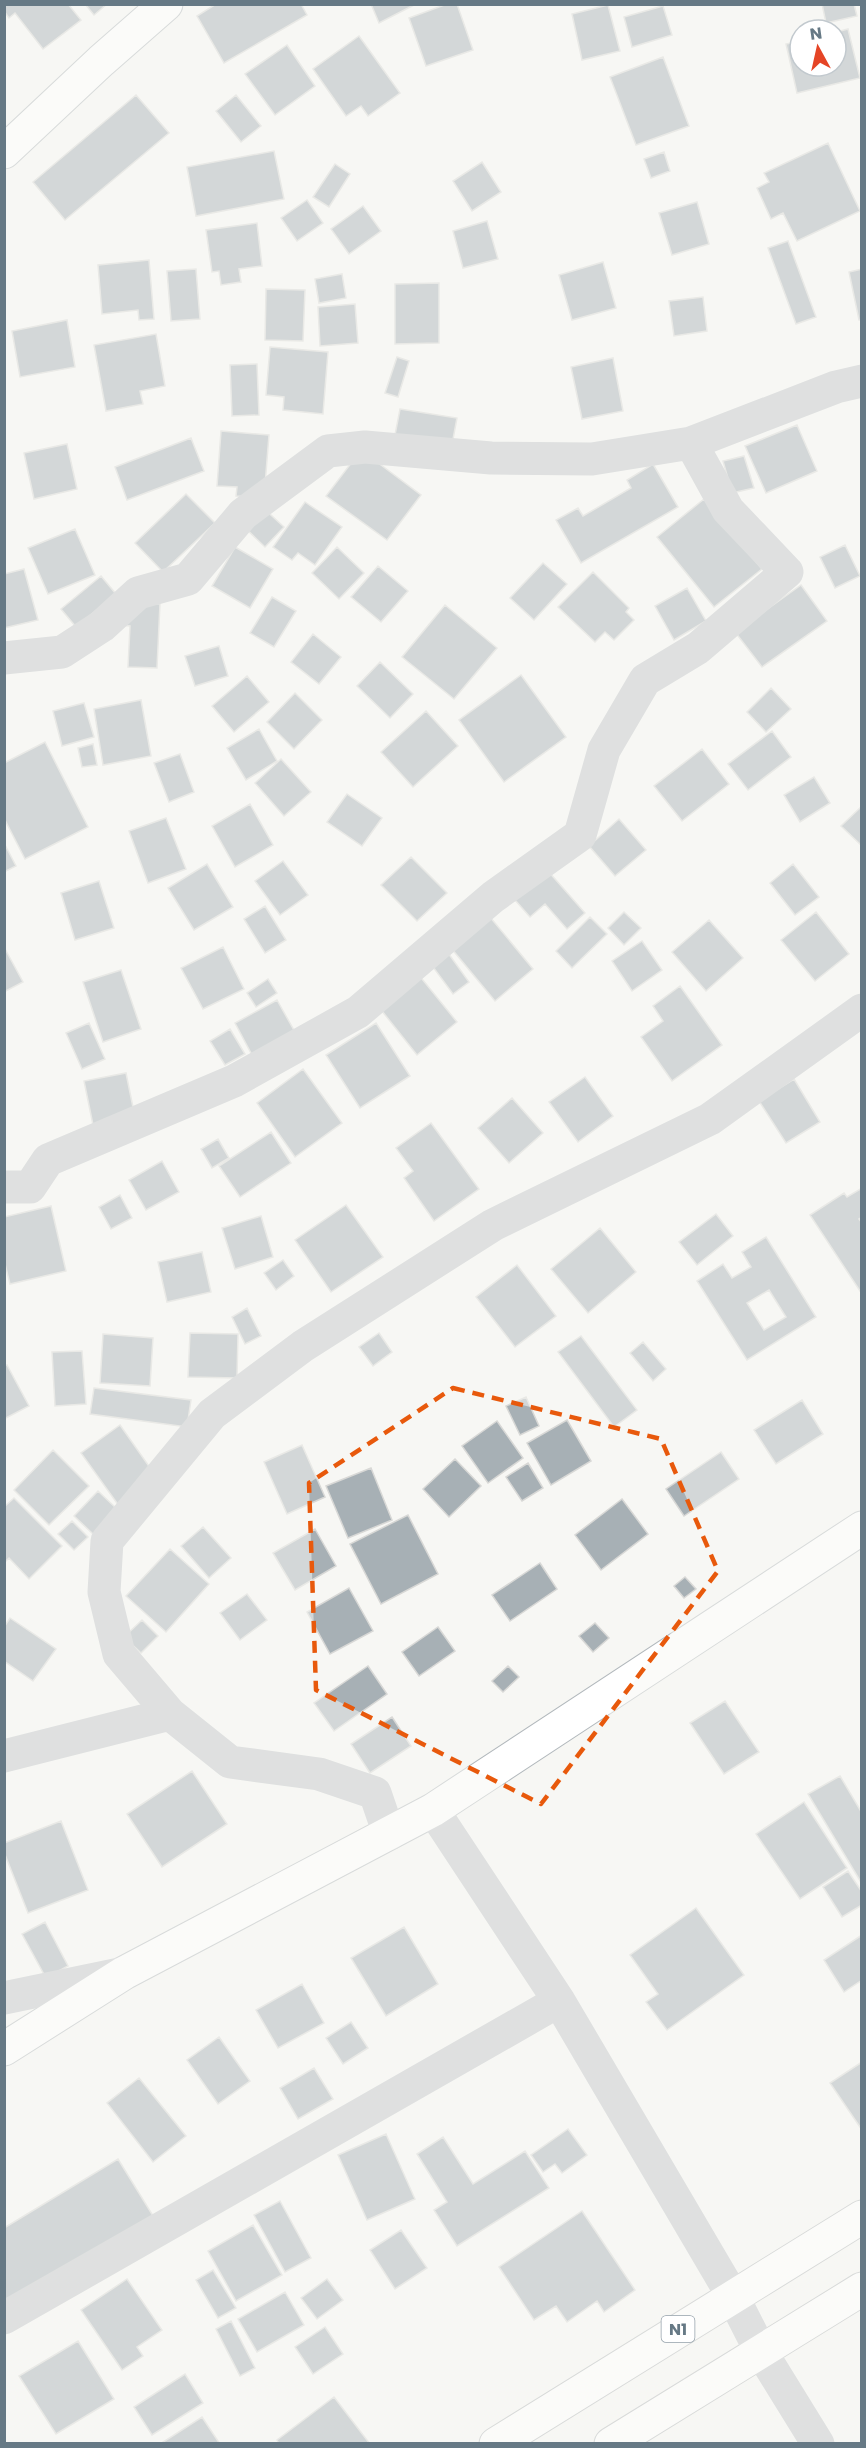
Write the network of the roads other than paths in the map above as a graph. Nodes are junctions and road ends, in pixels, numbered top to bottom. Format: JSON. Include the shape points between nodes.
{"nodes":[{"id":1,"x":166,"y":4,"type":"edge"},
{"id":2,"x":4,"y":152,"type":"edge"},
{"id":3,"x":861,"y":381,"type":"edge"},
{"id":4,"x":691,"y":443,"type":"junction"},
{"id":5,"x":4,"y":658,"type":"edge"},
{"id":6,"x":861,"y":1010,"type":"edge"},
{"id":7,"x":4,"y":1188,"type":"edge"},
{"id":8,"x":861,"y":1528,"type":"edge"},
{"id":9,"x":170,"y":1714,"type":"junction"},
{"id":10,"x":4,"y":1756,"type":"edge"},
{"id":11,"x":433,"y":1810,"type":"junction"},
{"id":12,"x":389,"y":1834,"type":"junction"},
{"id":13,"x":124,"y":1973,"type":"junction"},
{"id":14,"x":4,"y":1998,"type":"edge"},
{"id":15,"x":559,"y":2001,"type":"junction"},
{"id":16,"x":4,"y":2049,"type":"edge"},
{"id":17,"x":861,"y":2217,"type":"edge"},
{"id":18,"x":861,"y":2289,"type":"edge"},
{"id":19,"x":732,"y":2295,"type":"junction"},
{"id":20,"x":4,"y":2318,"type":"edge"},
{"id":21,"x":760,"y":2350,"type":"junction"},
{"id":22,"x":496,"y":2444,"type":"edge"},
{"id":23,"x":611,"y":2444,"type":"edge"},
{"id":24,"x":818,"y":2444,"type":"edge"}],
"edges":[{"from":1,"to":2,"type":"main road"},
{"from":3,"to":4,"type":"street"},
{"from":4,"to":5,"type":"street","via":[[592,459],[491,458],[365,447],[328,450],[243,514],[188,579],[138,592],[102,626],[62,652]]},
{"from":4,"to":7,"type":"street","via":[[728,510],[787,572],[698,648],[645,680],[604,750],[580,835],[493,897],[358,1012],[234,1081],[48,1160],[30,1187]]},
{"from":6,"to":9,"type":"street","via":[[710,1119],[493,1225],[303,1346],[212,1414],[106,1541],[104,1592],[119,1654]]},
{"from":8,"to":11,"type":"main road"},
{"from":9,"to":10,"type":"street"},
{"from":9,"to":12,"type":"street","via":[[230,1762],[320,1774],[375,1793]]},
{"from":11,"to":12,"type":"main road"},
{"from":11,"to":15,"type":"street"},
{"from":12,"to":13,"type":"main road"},
{"from":13,"to":14,"type":"street"},
{"from":13,"to":16,"type":"main road"},
{"from":15,"to":19,"type":"street"},
{"from":15,"to":20,"type":"street"},
{"from":17,"to":19,"type":"main road","number":"N1"},
{"from":18,"to":21,"type":"main road"},
{"from":19,"to":21,"type":"street"},
{"from":19,"to":22,"type":"main road","number":"N1"},
{"from":21,"to":23,"type":"main road"},
{"from":21,"to":24,"type":"street"}]}
